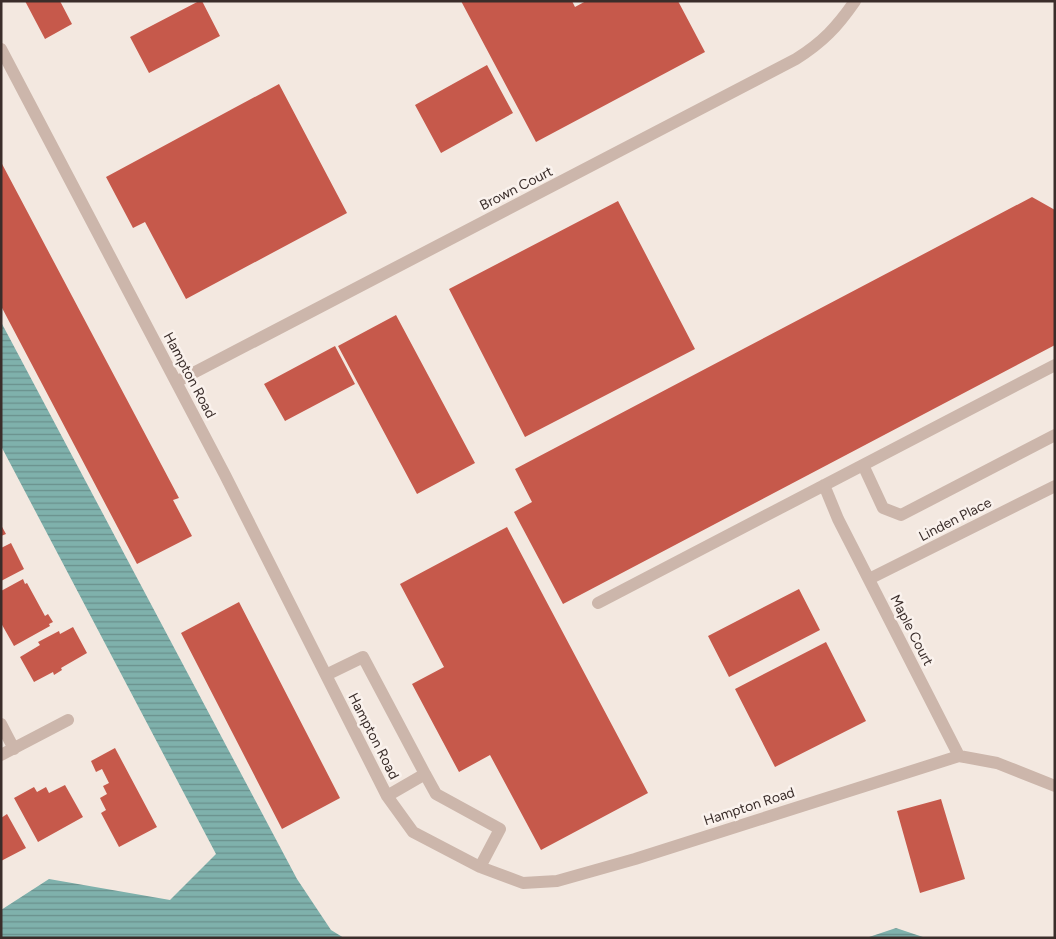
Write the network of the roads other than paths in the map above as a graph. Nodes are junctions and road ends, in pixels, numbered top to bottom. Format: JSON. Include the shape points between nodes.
{"nodes":[{"id":1,"x":855,"y":1,"type":"edge"},
{"id":2,"x":1,"y":49,"type":"edge"},
{"id":3,"x":1055,"y":365,"type":"edge"},
{"id":4,"x":176,"y":382,"type":"junction"},
{"id":5,"x":1055,"y":435,"type":"edge"},
{"id":6,"x":863,"y":465,"type":"junction"},
{"id":7,"x":824,"y":485,"type":"junction"},
{"id":8,"x":1055,"y":486,"type":"edge"},
{"id":9,"x":869,"y":579,"type":"junction"},
{"id":10,"x":598,"y":603,"type":"dead end"},
{"id":11,"x":326,"y":675,"type":"junction"},
{"id":12,"x":68,"y":720,"type":"dead end"},
{"id":13,"x":1,"y":724,"type":"edge"},
{"id":14,"x":14,"y":748,"type":"junction"},
{"id":15,"x":1,"y":755,"type":"edge"},
{"id":16,"x":959,"y":756,"type":"junction"},
{"id":17,"x":425,"y":774,"type":"junction"},
{"id":18,"x":1055,"y":786,"type":"edge"},
{"id":19,"x":387,"y":796,"type":"junction"},
{"id":20,"x":480,"y":868,"type":"junction"}],
"edges":[{"from":1,"to":4,"type":"street","name":"Brown Court","via":[[818,45],[796,59]]},
{"from":2,"to":4,"type":"street","name":"Hampton Road"},
{"from":3,"to":6,"type":"street"},
{"from":4,"to":11,"type":"street","name":"Hampton Road"},
{"from":5,"to":6,"type":"street","via":[[901,515],[883,508]]},
{"from":6,"to":7,"type":"street"},
{"from":7,"to":9,"type":"street","name":"Maple Court"},
{"from":7,"to":10,"type":"street"},
{"from":8,"to":9,"type":"street","name":"Linden Place"},
{"from":9,"to":16,"type":"street","name":"Maple Court"},
{"from":11,"to":17,"type":"street","via":[[363,657]]},
{"from":11,"to":19,"type":"street","name":"Hampton Road"},
{"from":12,"to":14,"type":"street"},
{"from":13,"to":14,"type":"street"},
{"from":14,"to":15,"type":"street"},
{"from":16,"to":18,"type":"street","name":"Hampton Road","via":[[997,763]]},
{"from":16,"to":20,"type":"street","name":"Hampton Road","via":[[557,881],[523,883]]},
{"from":17,"to":19,"type":"street"},
{"from":17,"to":20,"type":"street","via":[[436,794],[500,829]]},
{"from":19,"to":20,"type":"street","name":"Hampton Road","via":[[414,832]]}]}
